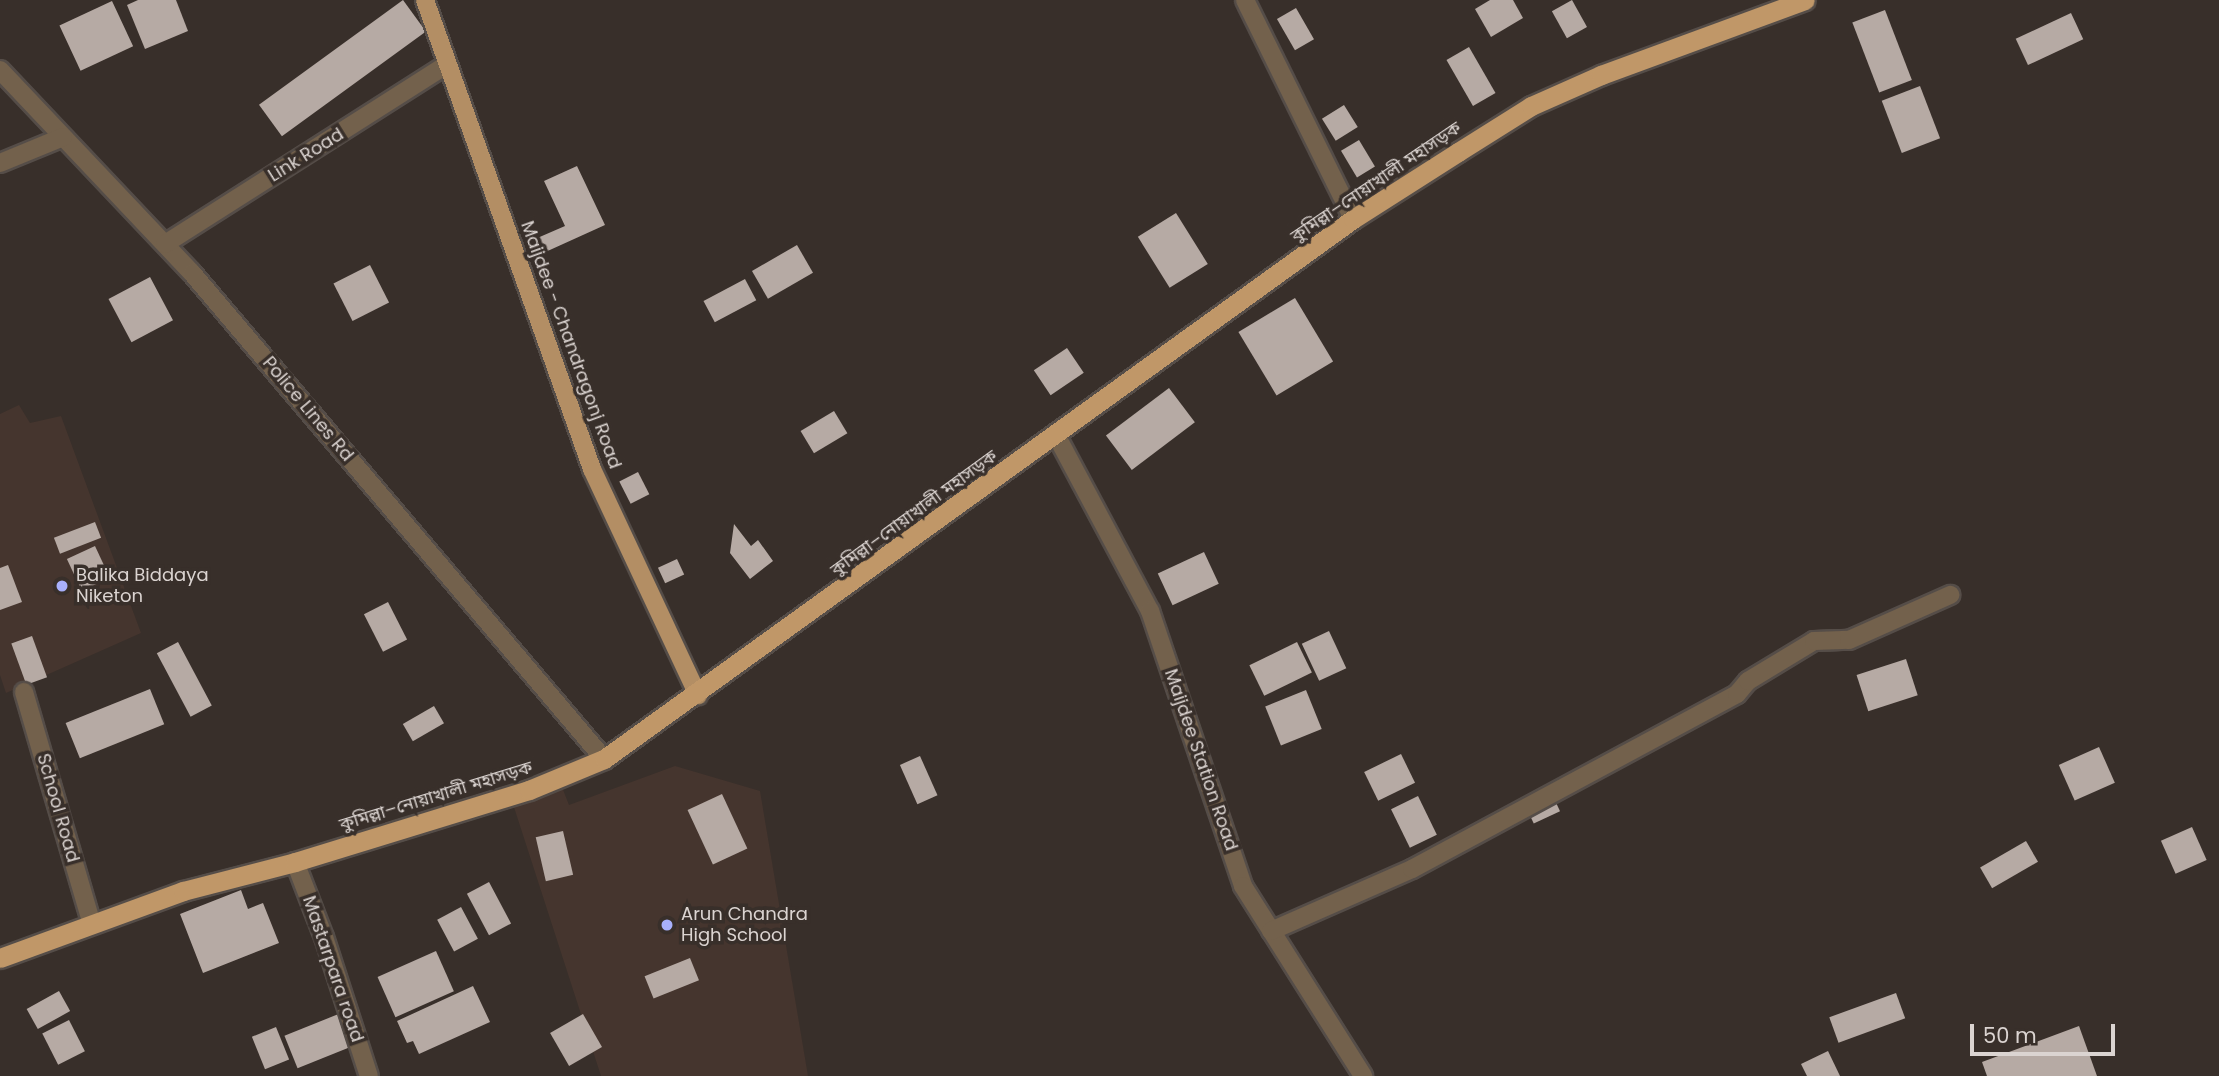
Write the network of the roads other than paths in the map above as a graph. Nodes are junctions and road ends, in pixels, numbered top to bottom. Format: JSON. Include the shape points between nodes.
{"nodes":[{"id":1,"x":425,"y":0,"type":"edge"},
{"id":2,"x":1245,"y":0,"type":"edge"},
{"id":3,"x":1805,"y":0,"type":"edge"},
{"id":4,"x":446,"y":65,"type":"junction"},
{"id":5,"x":0,"y":70,"type":"edge"},
{"id":6,"x":63,"y":137,"type":"junction"},
{"id":7,"x":0,"y":163,"type":"edge"},
{"id":8,"x":1353,"y":219,"type":"junction"},
{"id":9,"x":165,"y":244,"type":"junction"},
{"id":10,"x":1056,"y":435,"type":"junction"},
{"id":11,"x":1950,"y":594,"type":"dead end"},
{"id":12,"x":24,"y":692,"type":"dead end"},
{"id":13,"x":698,"y":695,"type":"junction"},
{"id":14,"x":604,"y":760,"type":"junction"},
{"id":15,"x":295,"y":862,"type":"junction"},
{"id":16,"x":92,"y":924,"type":"junction"},
{"id":17,"x":1271,"y":931,"type":"junction"},
{"id":18,"x":0,"y":958,"type":"edge"},
{"id":19,"x":369,"y":1076,"type":"edge"},
{"id":20,"x":1363,"y":1076,"type":"edge"}],
"edges":[{"from":1,"to":4,"type":"main road","name":"Maijdee - Chandragonj Road"},
{"from":2,"to":8,"type":"street"},
{"from":3,"to":8,"type":"highway","name":"কুমিল্লা–নোয়াখালী মহাসড়ক","via":[[1639,60],[1531,106]]},
{"from":4,"to":9,"type":"street","name":"Link Road"},
{"from":4,"to":13,"type":"main road","name":"Maijdee - Chandragonj Road","via":[[592,469]]},
{"from":5,"to":6,"type":"street","name":"Police Lines Rd"},
{"from":6,"to":7,"type":"street"},
{"from":6,"to":9,"type":"street","name":"Police Lines Rd"},
{"from":8,"to":10,"type":"highway","name":"কুমিল্লা–নোয়াখালী মহাসড়ক"},
{"from":9,"to":14,"type":"street","name":"Police Lines Rd"},
{"from":10,"to":13,"type":"highway","name":"কুমিল্লা–নোয়াখালী মহাসড়ক"},
{"from":10,"to":17,"type":"street","name":"Maijdee Station Road","via":[[1150,611],[1243,886]]},
{"from":11,"to":17,"type":"street","via":[[1849,640],[1814,641],[1748,681],[1737,694],[1412,869]]},
{"from":12,"to":16,"type":"street","name":"School Road"},
{"from":13,"to":14,"type":"highway","name":"কুমিল্লা–নোয়াখালী মহাসড়ক"},
{"from":14,"to":15,"type":"highway","name":"কুমিল্লা–নোয়াখালী মহাসড়ক","via":[[529,790]]},
{"from":15,"to":16,"type":"highway","name":"কুমিল্লা–নোয়াখালী মহাসড়ক","via":[[183,891]]},
{"from":15,"to":19,"type":"street","name":"Mastarpara road"},
{"from":16,"to":18,"type":"highway","name":"কুমিল্লা–নোয়াখালী মহাসড়ক"},
{"from":17,"to":20,"type":"street","name":"Maijdee Station Road"}]}
